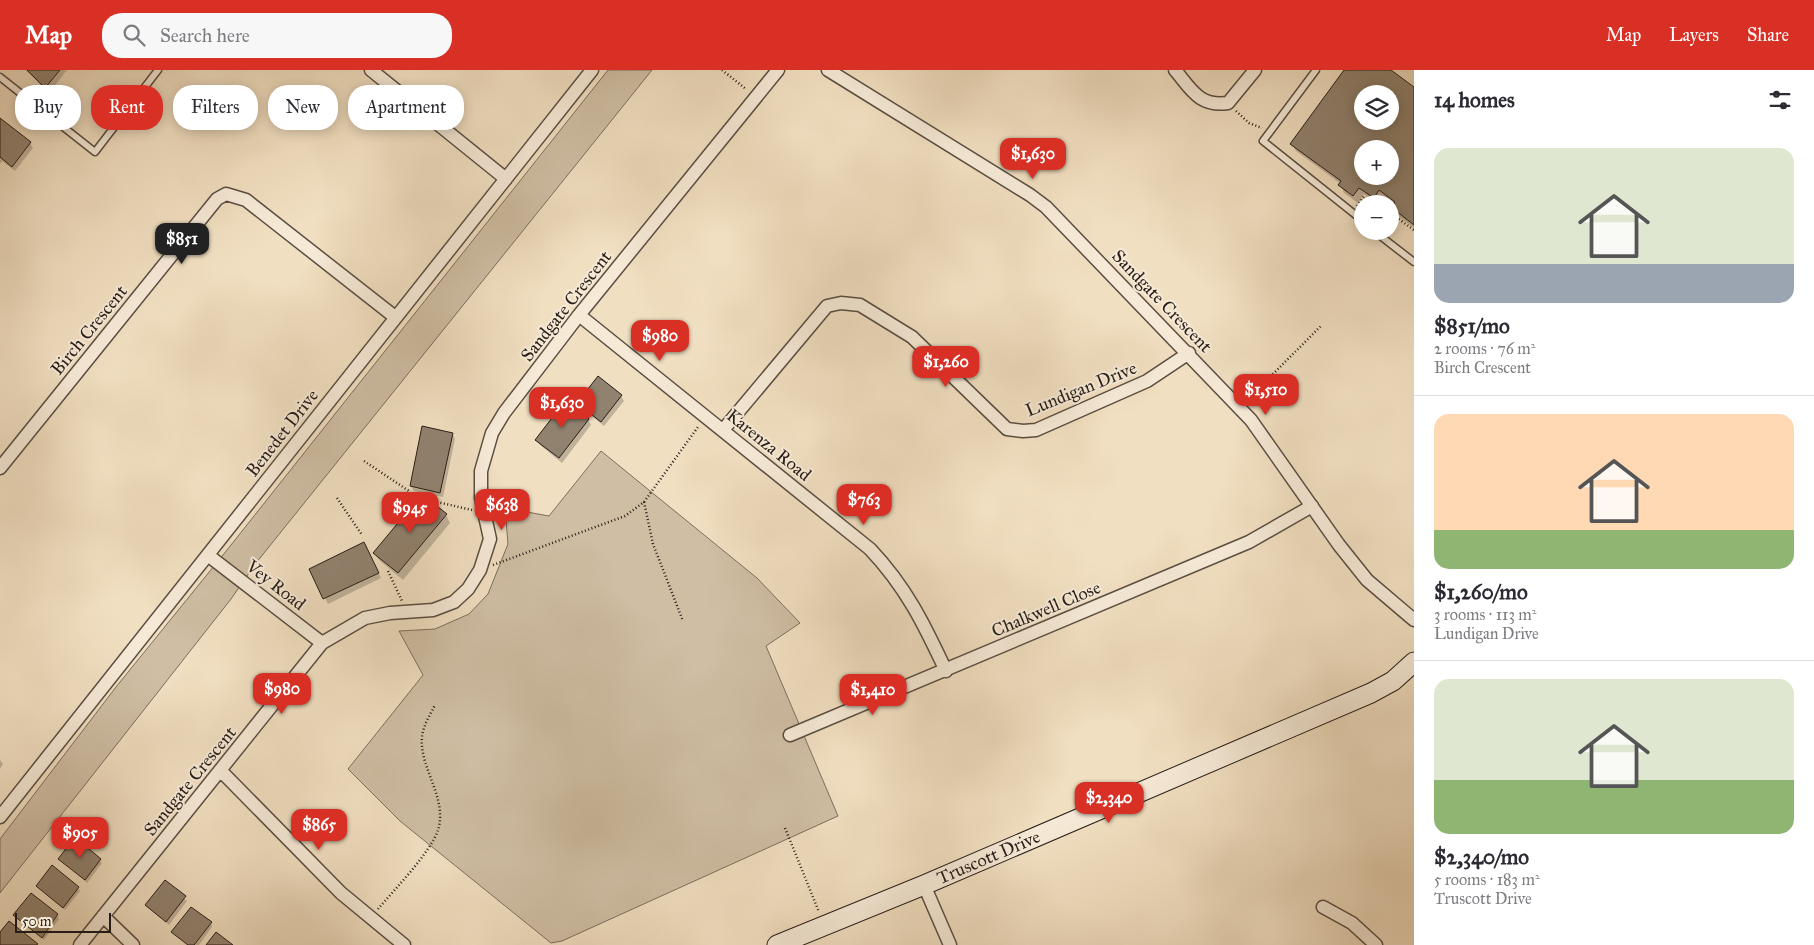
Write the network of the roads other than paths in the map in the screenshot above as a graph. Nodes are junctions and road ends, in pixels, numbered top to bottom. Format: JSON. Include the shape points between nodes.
{"nodes":[{"id":1,"x":158,"y":70,"type":"edge"},
{"id":2,"x":371,"y":70,"type":"edge"},
{"id":3,"x":592,"y":70,"type":"edge"},
{"id":4,"x":778,"y":70,"type":"edge"},
{"id":5,"x":828,"y":70,"type":"edge"},
{"id":6,"x":1175,"y":70,"type":"edge"},
{"id":7,"x":1255,"y":70,"type":"edge"},
{"id":8,"x":1316,"y":70,"type":"edge"},
{"id":9,"x":0,"y":77,"type":"edge"},
{"id":10,"x":506,"y":179,"type":"junction"},
{"id":11,"x":1354,"y":213,"type":"edge"},
{"id":12,"x":1386,"y":240,"type":"edge"},
{"id":13,"x":1414,"y":262,"type":"edge"},
{"id":14,"x":395,"y":316,"type":"junction"},
{"id":15,"x":579,"y":316,"type":"junction"},
{"id":16,"x":1189,"y":353,"type":"junction"},
{"id":17,"x":724,"y":430,"type":"junction"},
{"id":18,"x":0,"y":468,"type":"edge"},
{"id":19,"x":1312,"y":506,"type":"junction"},
{"id":20,"x":209,"y":556,"type":"junction"},
{"id":21,"x":1414,"y":620,"type":"edge"},
{"id":22,"x":322,"y":643,"type":"junction"},
{"id":23,"x":1414,"y":662,"type":"edge"},
{"id":24,"x":946,"y":671,"type":"junction"},
{"id":25,"x":790,"y":735,"type":"dead end"},
{"id":26,"x":221,"y":771,"type":"junction"},
{"id":27,"x":0,"y":817,"type":"edge"},
{"id":28,"x":924,"y":885,"type":"junction"},
{"id":29,"x":1323,"y":907,"type":"dead end"},
{"id":30,"x":103,"y":916,"type":"junction"},
{"id":31,"x":80,"y":945,"type":"edge"},
{"id":32,"x":133,"y":945,"type":"edge"},
{"id":33,"x":404,"y":945,"type":"edge"},
{"id":34,"x":777,"y":945,"type":"edge"},
{"id":35,"x":950,"y":945,"type":"edge"},
{"id":36,"x":1376,"y":945,"type":"edge"}],
"edges":[{"from":1,"to":9,"type":"lane","via":[[95,152]]},
{"from":2,"to":10,"type":"street"},
{"from":3,"to":10,"type":"street","name":"Benedet Drive"},
{"from":4,"to":15,"type":"street","name":"Sandgate Crescent"},
{"from":5,"to":16,"type":"street","name":"Sandgate Crescent","via":[[1046,207]]},
{"from":6,"to":7,"type":"street","via":[[1200,99],[1214,105],[1228,103]]},
{"from":8,"to":11,"type":"lane","via":[[1263,141]]},
{"from":10,"to":14,"type":"street","name":"Benedet Drive"},
{"from":12,"to":13,"type":"lane"},
{"from":14,"to":18,"type":"street","name":"Birch Crescent","via":[[246,200],[226,194],[216,200]]},
{"from":14,"to":20,"type":"street","name":"Benedet Drive"},
{"from":15,"to":17,"type":"street","name":"Karenza Road"},
{"from":15,"to":22,"type":"street","name":"Sandgate Crescent","via":[[492,432],[482,471],[481,498],[490,539],[480,570],[468,589],[454,602],[433,610],[365,618]]},
{"from":16,"to":17,"type":"street","name":"Lundigan Drive","via":[[1148,381],[1036,430],[1007,429],[912,336],[860,305],[841,302],[827,306]]},
{"from":16,"to":19,"type":"street","name":"Sandgate Crescent","via":[[1272,447]]},
{"from":17,"to":24,"type":"street","name":"Karenza Road","via":[[870,549],[889,569],[919,614]]},
{"from":19,"to":21,"type":"street","name":"Sandgate Crescent","via":[[1367,580]]},
{"from":19,"to":24,"type":"street","name":"Chalkwell Close","via":[[1250,542]]},
{"from":20,"to":22,"type":"street","name":"Vey Road"},
{"from":20,"to":27,"type":"street","name":"Benedet Drive"},
{"from":22,"to":26,"type":"street","name":"Sandgate Crescent"},
{"from":23,"to":28,"type":"street","name":"Truscott Drive","via":[[1393,682],[1371,693]]},
{"from":24,"to":25,"type":"street","name":"Chalkwell Close"},
{"from":26,"to":30,"type":"street","name":"Sandgate Crescent"},
{"from":26,"to":33,"type":"street","via":[[341,893]]},
{"from":28,"to":34,"type":"street","name":"Truscott Drive"},
{"from":28,"to":35,"type":"street"},
{"from":29,"to":36,"type":"street","via":[[1352,923]]},
{"from":30,"to":31,"type":"street","name":"Sandgate Crescent"},
{"from":30,"to":32,"type":"street"}]}
